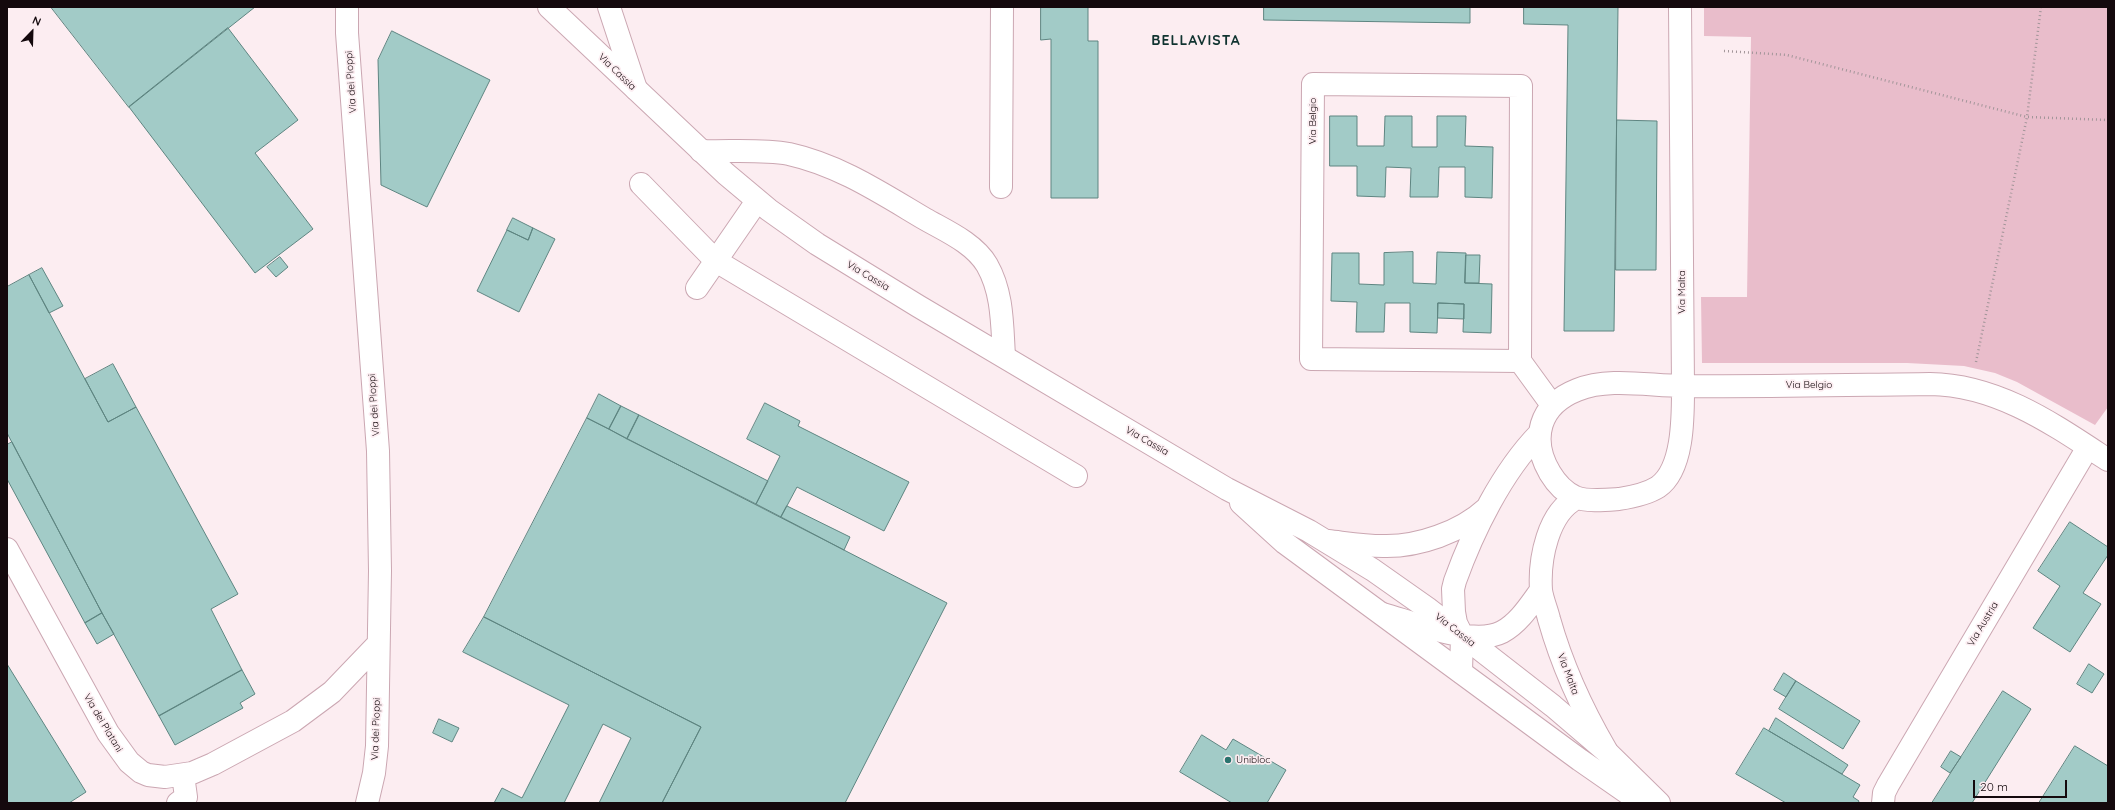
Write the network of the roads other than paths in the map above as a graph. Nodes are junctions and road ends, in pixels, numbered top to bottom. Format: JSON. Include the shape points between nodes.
{"nodes":[{"id":1,"x":347,"y":7,"type":"edge"},
{"id":2,"x":549,"y":7,"type":"edge"},
{"id":3,"x":609,"y":7,"type":"edge"},
{"id":4,"x":1002,"y":7,"type":"edge"},
{"id":5,"x":1680,"y":7,"type":"edge"},
{"id":6,"x":636,"y":89,"type":"junction"},
{"id":7,"x":701,"y":151,"type":"junction"},
{"id":8,"x":641,"y":184,"type":"dead end"},
{"id":9,"x":1001,"y":187,"type":"dead end"},
{"id":10,"x":757,"y":201,"type":"junction"},
{"id":11,"x":716,"y":261,"type":"junction"},
{"id":12,"x":697,"y":288,"type":"dead end"},
{"id":13,"x":1004,"y":356,"type":"junction"},
{"id":14,"x":1520,"y":361,"type":"junction"},
{"id":15,"x":1683,"y":386,"type":"junction"},
{"id":16,"x":1552,"y":405,"type":"junction"},
{"id":17,"x":1539,"y":434,"type":"junction"},
{"id":18,"x":2088,"y":447,"type":"junction"},
{"id":19,"x":2108,"y":460,"type":"edge"},
{"id":20,"x":1076,"y":476,"type":"dead end"},
{"id":21,"x":1227,"y":489,"type":"junction"},
{"id":22,"x":1577,"y":498,"type":"junction"},
{"id":23,"x":1488,"y":507,"type":"junction"},
{"id":24,"x":1328,"y":541,"type":"junction"},
{"id":25,"x":7,"y":548,"type":"edge"},
{"id":26,"x":1541,"y":590,"type":"junction"},
{"id":27,"x":1382,"y":614,"type":"junction"},
{"id":28,"x":1462,"y":635,"type":"junction"},
{"id":29,"x":378,"y":644,"type":"junction"},
{"id":30,"x":1460,"y":672,"type":"junction"},
{"id":31,"x":1608,"y":753,"type":"junction"},
{"id":32,"x":183,"y":775,"type":"junction"},
{"id":33,"x":178,"y":803,"type":"edge"},
{"id":34,"x":368,"y":803,"type":"edge"},
{"id":35,"x":1642,"y":803,"type":"edge"},
{"id":36,"x":1659,"y":803,"type":"edge"},
{"id":37,"x":1883,"y":803,"type":"edge"}],
"edges":[{"from":1,"to":29,"type":"street","name":"Via dei Pioppi","via":[[378,451]]},
{"from":2,"to":6,"type":"street","name":"Via Cassia"},
{"from":3,"to":6,"type":"street"},
{"from":4,"to":9,"type":"street"},
{"from":5,"to":15,"type":"street","name":"Via Malta"},
{"from":6,"to":7,"type":"street","name":"Via Cassia"},
{"from":7,"to":10,"type":"street","name":"Via Cassia"},
{"from":7,"to":13,"type":"street","via":[[787,154],[819,163],[862,181],[962,241],[981,256],[994,277],[1000,305]]},
{"from":8,"to":11,"type":"street"},
{"from":10,"to":11,"type":"street"},
{"from":10,"to":13,"type":"street","name":"Via Cassia","via":[[852,266]]},
{"from":11,"to":12,"type":"street"},
{"from":11,"to":20,"type":"street"},
{"from":13,"to":21,"type":"street","name":"Via Cassia"},
{"from":14,"to":14,"type":"street","name":"Via Belgio","via":[[1521,86],[1313,84],[1311,359]]},
{"from":14,"to":16,"type":"street"},
{"from":15,"to":16,"type":"street","name":"Via Belgio","via":[[1599,385],[1573,392]]},
{"from":15,"to":18,"type":"street","name":"Via Belgio","via":[[1930,384],[1971,388],[2028,411]]},
{"from":15,"to":22,"type":"street","name":"Via Malta","via":[[1678,449],[1670,473],[1662,483],[1651,491],[1629,497],[1592,500]]},
{"from":16,"to":17,"type":"street","name":"Via Malta","via":[[1545,415]]},
{"from":17,"to":22,"type":"street","name":"Via Malta","via":[[1540,446],[1548,469],[1558,485]]},
{"from":17,"to":23,"type":"street","name":"Via Malta","via":[[1525,449]]},
{"from":18,"to":19,"type":"street","name":"Via Belgio"},
{"from":18,"to":37,"type":"street","name":"Via Austria","via":[[1888,785]]},
{"from":21,"to":24,"type":"street","name":"Via Cassia"},
{"from":21,"to":27,"type":"street","name":"Via Cassia","via":[[1285,543]]},
{"from":22,"to":26,"type":"street","name":"Via Malta","via":[[1565,505],[1550,529]]},
{"from":23,"to":24,"type":"street","name":"Via Malta","via":[[1458,528],[1409,543],[1384,546]]},
{"from":23,"to":28,"type":"street","name":"Via Malta","via":[[1453,590],[1456,623]]},
{"from":24,"to":28,"type":"street","name":"Via Cassia","via":[[1373,570]]},
{"from":25,"to":32,"type":"street","name":"Via dei Platani","via":[[123,756],[135,768],[148,775]]},
{"from":26,"to":28,"type":"street","via":[[1516,621],[1502,632],[1486,636]]},
{"from":26,"to":31,"type":"street","name":"Via Malta","via":[[1577,698]]},
{"from":27,"to":28,"type":"street"},
{"from":27,"to":30,"type":"street","name":"Via Cassia"},
{"from":28,"to":30,"type":"street","name":"Via Malta"},
{"from":28,"to":31,"type":"street","name":"Via Cassia"},
{"from":29,"to":32,"type":"street","name":"Via dei Platani","via":[[344,681],[304,714],[213,764]]},
{"from":29,"to":34,"type":"street","name":"Via dei Pioppi","via":[[376,759]]},
{"from":30,"to":35,"type":"street","name":"Via Cassia"},
{"from":31,"to":36,"type":"street","name":"Via Cassia"},
{"from":32,"to":33,"type":"street","via":[[186,797]]}]}
